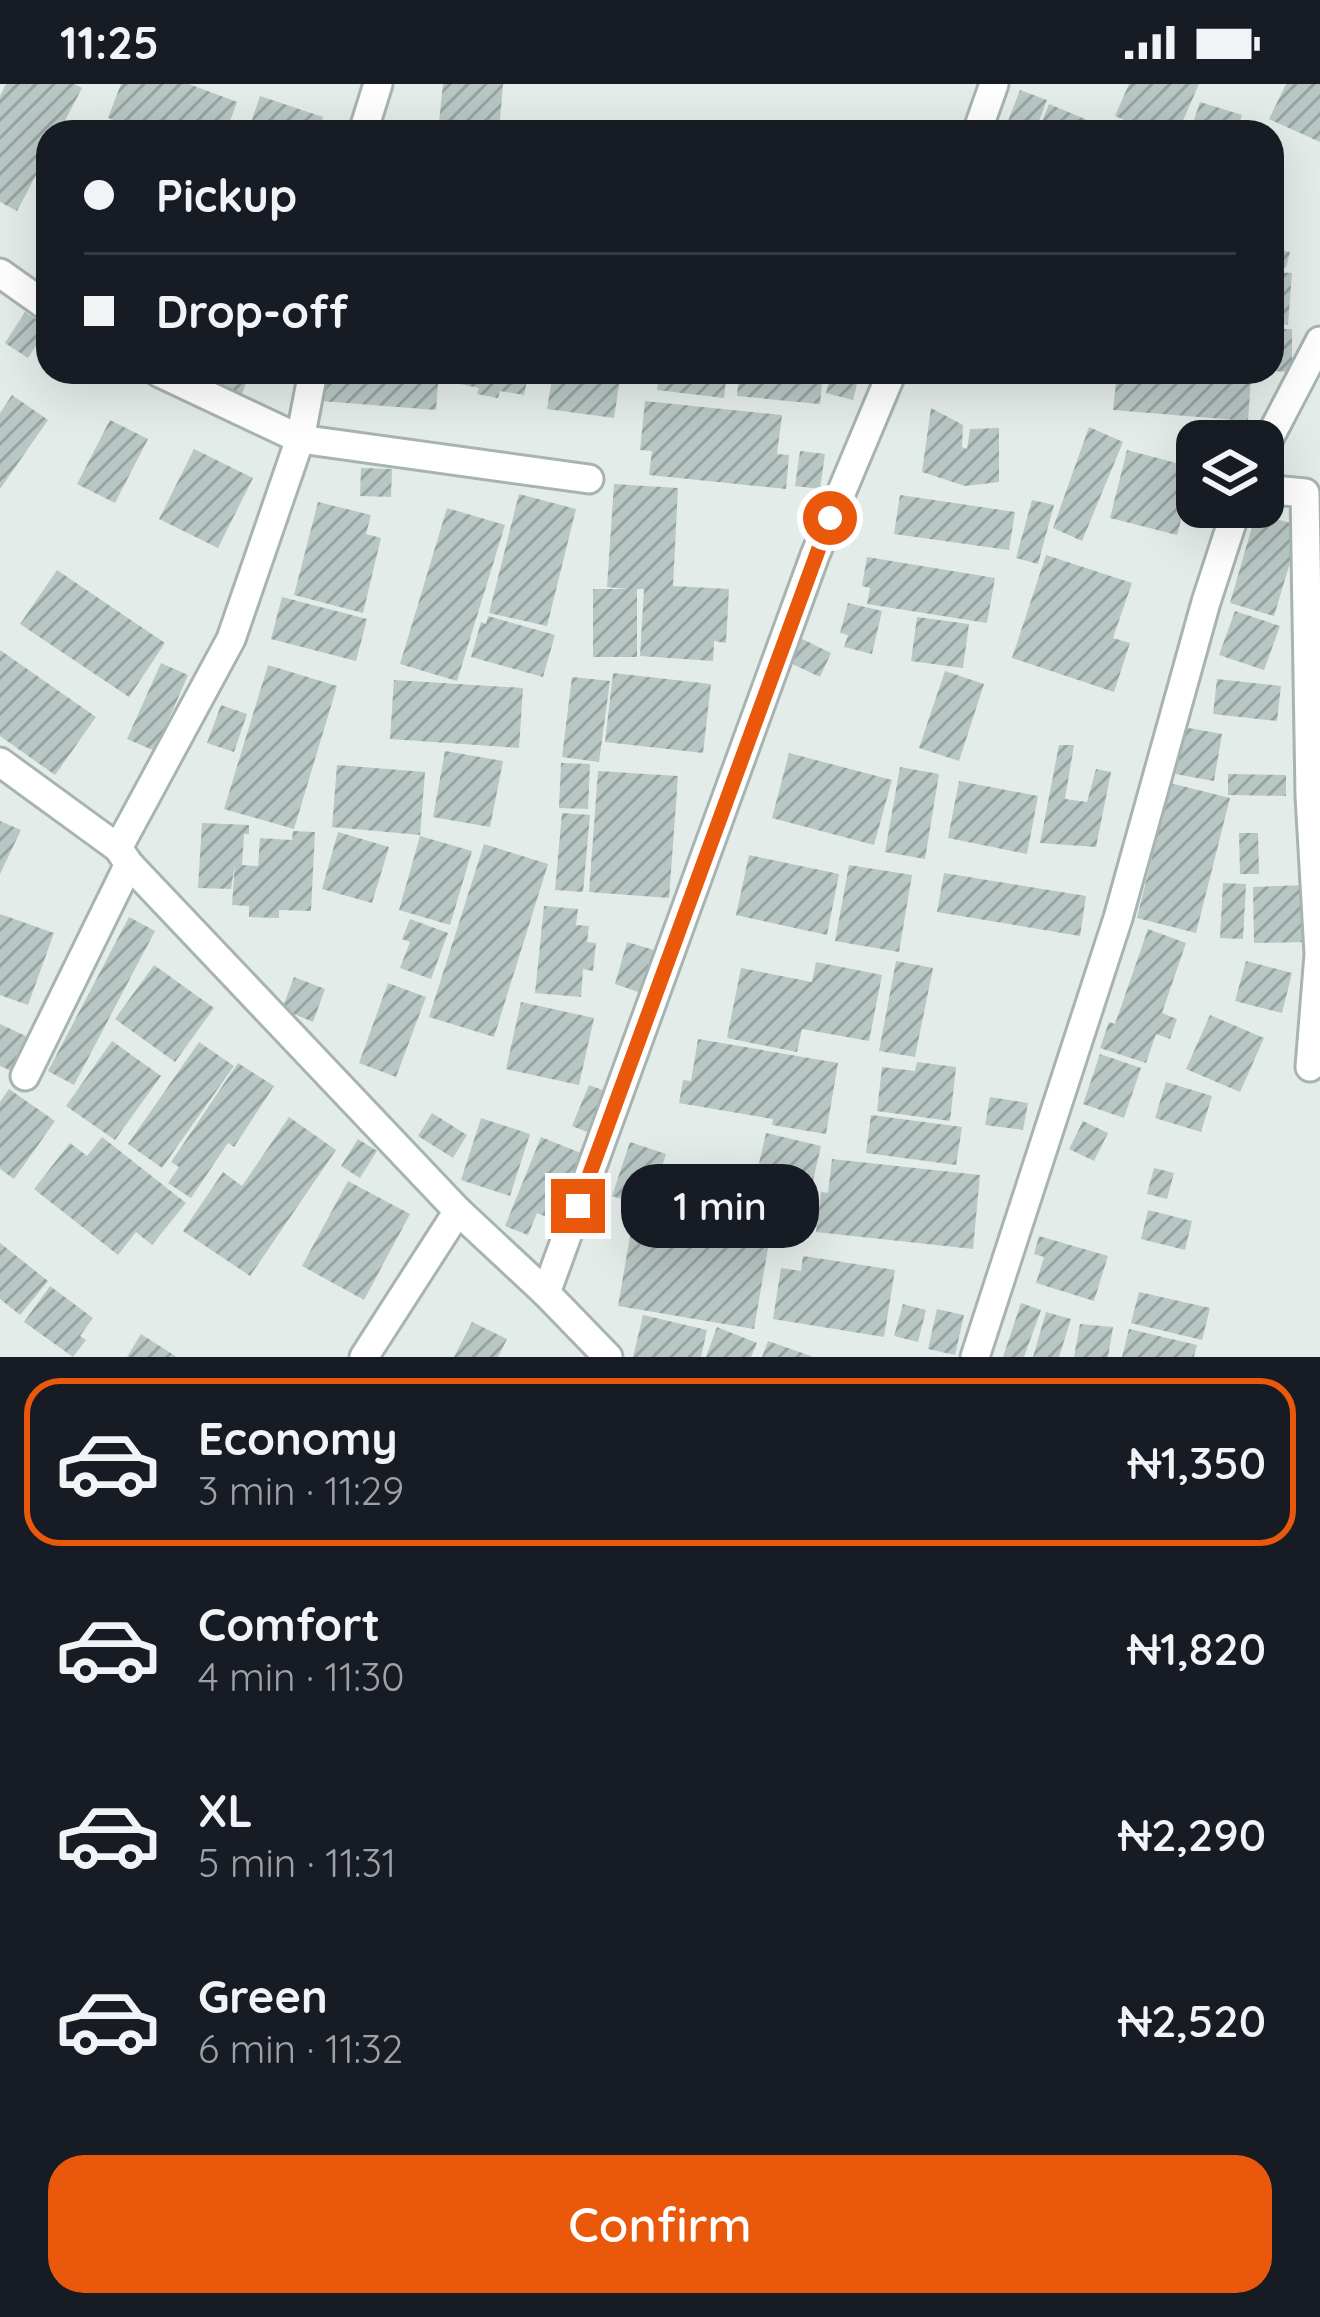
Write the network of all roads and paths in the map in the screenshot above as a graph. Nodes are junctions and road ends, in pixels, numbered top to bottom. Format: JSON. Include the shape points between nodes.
{"nodes":[{"id":1,"x":377,"y":84,"type":"edge"},
{"id":2,"x":994,"y":84,"type":"edge"},
{"id":3,"x":366,"y":120,"type":"edge"},
{"id":4,"x":981,"y":120,"type":"edge"},
{"id":5,"x":0,"y":273,"type":"edge"},
{"id":6,"x":36,"y":298,"type":"edge"},
{"id":7,"x":1320,"y":341,"type":"edge"},
{"id":8,"x":183,"y":384,"type":"edge"},
{"id":9,"x":311,"y":384,"type":"edge"},
{"id":10,"x":887,"y":384,"type":"edge"},
{"id":11,"x":1279,"y":420,"type":"edge"},
{"id":12,"x":300,"y":439,"type":"junction"},
{"id":13,"x":589,"y":479,"type":"dead end"},
{"id":14,"x":1284,"y":492,"type":"edge"},
{"id":15,"x":1230,"y":528,"type":"edge"},
{"id":16,"x":0,"y":762,"type":"edge"},
{"id":17,"x":124,"y":856,"type":"junction"},
{"id":18,"x":1310,"y":1067,"type":"dead end"},
{"id":19,"x":25,"y":1076,"type":"dead end"},
{"id":20,"x":458,"y":1211,"type":"junction"},
{"id":21,"x":546,"y":1293,"type":"junction"},
{"id":22,"x":364,"y":1357,"type":"edge"},
{"id":23,"x":608,"y":1357,"type":"edge"},
{"id":24,"x":975,"y":1357,"type":"edge"}],
"edges":[{"from":1,"to":3,"type":"street"},
{"from":2,"to":4,"type":"street"},
{"from":5,"to":6,"type":"street"},
{"from":7,"to":11,"type":"street"},
{"from":8,"to":12,"type":"street"},
{"from":9,"to":12,"type":"street"},
{"from":10,"to":21,"type":"street","via":[[815,555]]},
{"from":12,"to":13,"type":"street"},
{"from":12,"to":17,"type":"street","via":[[231,639]]},
{"from":14,"to":18,"type":"street","via":[[1305,493],[1319,954]]},
{"from":15,"to":24,"type":"street","via":[[1118,918]]},
{"from":16,"to":17,"type":"street"},
{"from":17,"to":19,"type":"street"},
{"from":17,"to":20,"type":"street"},
{"from":20,"to":21,"type":"street"},
{"from":20,"to":22,"type":"street"},
{"from":21,"to":23,"type":"street"}]}
